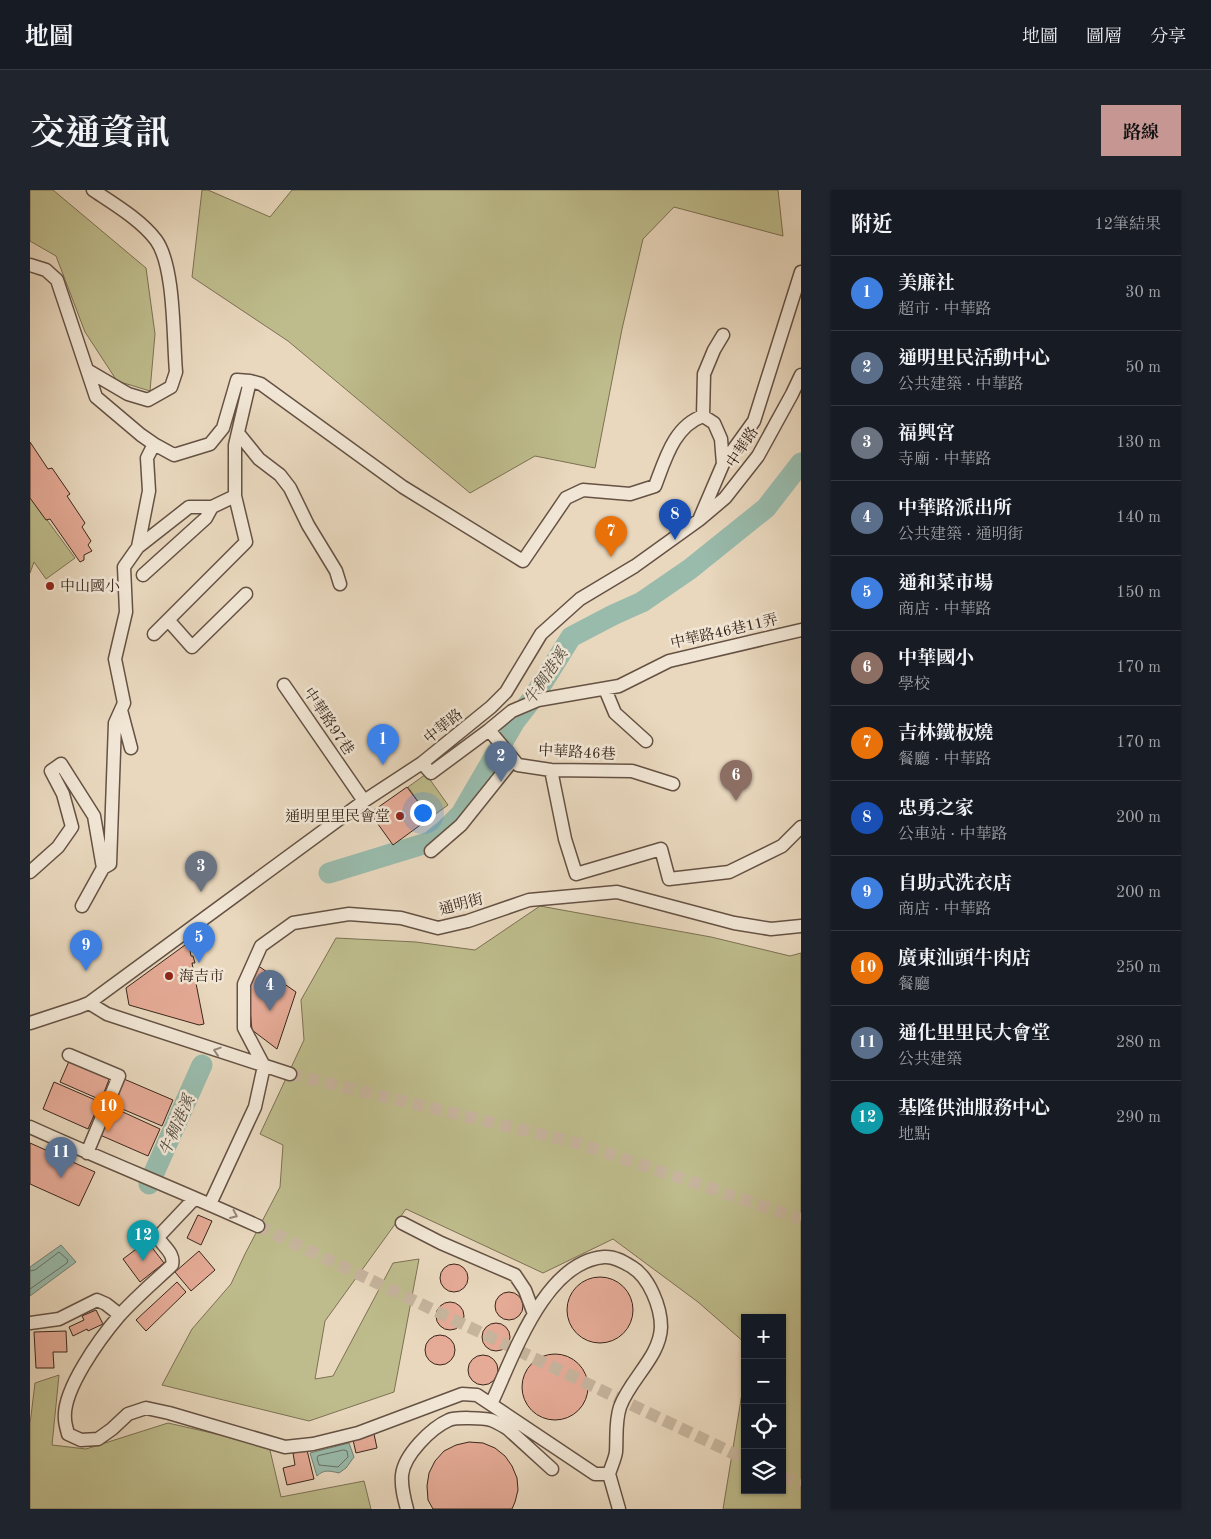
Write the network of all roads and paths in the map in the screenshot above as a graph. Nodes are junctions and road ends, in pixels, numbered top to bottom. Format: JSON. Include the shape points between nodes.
{"nodes":[{"id":1,"x":93,"y":190,"type":"edge"},
{"id":2,"x":30,"y":265,"type":"edge"},
{"id":3,"x":801,"y":272,"type":"edge"},
{"id":4,"x":723,"y":335,"type":"dead end"},
{"id":5,"x":87,"y":370,"type":"junction"},
{"id":6,"x":801,"y":375,"type":"edge"},
{"id":7,"x":250,"y":381,"type":"junction"},
{"id":8,"x":703,"y":416,"type":"junction"},
{"id":9,"x":238,"y":433,"type":"junction"},
{"id":10,"x":154,"y":444,"type":"junction"},
{"id":11,"x":723,"y":464,"type":"junction"},
{"id":12,"x":234,"y":496,"type":"junction"},
{"id":13,"x":212,"y":507,"type":"junction"},
{"id":14,"x":699,"y":520,"type":"junction"},
{"id":15,"x":138,"y":548,"type":"junction"},
{"id":16,"x":143,"y":575,"type":"dead end"},
{"id":17,"x":340,"y":584,"type":"dead end"},
{"id":18,"x":246,"y":594,"type":"dead end"},
{"id":19,"x":169,"y":621,"type":"junction"},
{"id":20,"x":801,"y":630,"type":"edge"},
{"id":21,"x":154,"y":634,"type":"dead end"},
{"id":22,"x":284,"y":685,"type":"dead end"},
{"id":23,"x":605,"y":689,"type":"junction"},
{"id":24,"x":121,"y":710,"type":"junction"},
{"id":25,"x":491,"y":732,"type":"junction"},
{"id":26,"x":646,"y":741,"type":"dead end"},
{"id":27,"x":131,"y":748,"type":"dead end"},
{"id":28,"x":511,"y":758,"type":"junction"},
{"id":29,"x":422,"y":764,"type":"junction"},
{"id":30,"x":551,"y":770,"type":"junction"},
{"id":31,"x":673,"y":784,"type":"dead end"},
{"id":32,"x":364,"y":801,"type":"junction"},
{"id":33,"x":801,"y":827,"type":"edge"},
{"id":34,"x":431,"y":852,"type":"dead end"},
{"id":35,"x":103,"y":868,"type":"junction"},
{"id":36,"x":30,"y":872,"type":"edge"},
{"id":37,"x":82,"y":906,"type":"dead end"},
{"id":38,"x":801,"y":926,"type":"edge"},
{"id":39,"x":89,"y":1002,"type":"junction"},
{"id":40,"x":30,"y":1023,"type":"edge"},
{"id":41,"x":69,"y":1055,"type":"dead end"},
{"id":42,"x":264,"y":1066,"type":"junction"},
{"id":43,"x":290,"y":1074,"type":"tunnel mouth"},
{"id":44,"x":30,"y":1127,"type":"edge"},
{"id":45,"x":87,"y":1153,"type":"junction"},
{"id":46,"x":194,"y":1199,"type":"junction"},
{"id":47,"x":210,"y":1204,"type":"junction"},
{"id":48,"x":402,"y":1223,"type":"dead end"},
{"id":49,"x":258,"y":1226,"type":"tunnel mouth"},
{"id":50,"x":534,"y":1314,"type":"junction"},
{"id":51,"x":120,"y":1315,"type":"junction"},
{"id":52,"x":30,"y":1323,"type":"edge"},
{"id":53,"x":491,"y":1404,"type":"junction"},
{"id":54,"x":513,"y":1426,"type":"junction"},
{"id":55,"x":552,"y":1469,"type":"dead end"},
{"id":56,"x":609,"y":1474,"type":"junction"},
{"id":57,"x":407,"y":1509,"type":"edge"},
{"id":58,"x":619,"y":1509,"type":"edge"}],
"edges":[{"from":1,"to":5,"type":"street","via":[[127,212],[156,241],[169,270],[176,372],[172,387],[148,400],[128,394]]},
{"from":2,"to":5,"type":"street","via":[[46,270],[57,280]]},
{"from":3,"to":11,"type":"street","via":[[754,421]]},
{"from":4,"to":8,"type":"street","via":[[704,374]]},
{"from":5,"to":10,"type":"street","via":[[96,397]]},
{"from":6,"to":14,"type":"street","name":"中華路","via":[[758,456],[725,498]]},
{"from":7,"to":8,"type":"street","via":[[261,384],[402,487],[523,561],[566,498],[583,490],[630,494],[655,486],[678,434],[694,419]]},
{"from":7,"to":9,"type":"street"},
{"from":7,"to":10,"type":"street","via":[[237,380],[223,428],[210,444],[174,454]]},
{"from":8,"to":11,"type":"street","via":[[714,423],[721,439]]},
{"from":9,"to":12,"type":"street"},
{"from":9,"to":17,"type":"street","via":[[290,488]]},
{"from":10,"to":15,"type":"street","via":[[148,458],[148,491]]},
{"from":11,"to":14,"type":"street"},
{"from":12,"to":13,"type":"street"},
{"from":12,"to":19,"type":"street","via":[[246,542]]},
{"from":13,"to":15,"type":"street","via":[[189,507]]},
{"from":13,"to":16,"type":"street","via":[[206,518]]},
{"from":14,"to":29,"type":"street","name":"中華路","via":[[635,566],[580,599],[542,634],[506,692]]},
{"from":15,"to":24,"type":"street","via":[[124,567],[126,612],[115,659],[124,703]]},
{"from":18,"to":19,"type":"street","via":[[192,646]]},
{"from":19,"to":21,"type":"street"},
{"from":20,"to":23,"type":"street","name":"中華路46巷11弄","via":[[669,661],[619,686]]},
{"from":22,"to":32,"type":"street","name":"中華路97巷"},
{"from":23,"to":25,"type":"street","name":"中華路46巷11弄","via":[[538,700],[512,711]]},
{"from":23,"to":26,"type":"street","via":[[616,713]]},
{"from":24,"to":27,"type":"street"},
{"from":24,"to":35,"type":"street","via":[[116,722],[110,864]]},
{"from":25,"to":28,"type":"street"},
{"from":25,"to":29,"type":"street","via":[[431,773]]},
{"from":28,"to":30,"type":"street","name":"中華路46巷","via":[[518,764]]},
{"from":28,"to":34,"type":"street","via":[[461,825]]},
{"from":29,"to":32,"type":"street","name":"中華路"},
{"from":30,"to":31,"type":"street","name":"中華路46巷","via":[[632,771]]},
{"from":30,"to":33,"type":"street","via":[[576,874],[661,849],[669,879],[729,872],[782,846]]},
{"from":32,"to":39,"type":"street","name":"中華路"},
{"from":35,"to":36,"type":"street","via":[[94,816],[61,764],[51,771],[72,827],[58,847]]},
{"from":35,"to":37,"type":"street"},
{"from":38,"to":42,"type":"street","name":"通明街","via":[[771,929],[734,923],[617,892],[529,900],[438,928],[401,918],[349,914],[293,923],[261,946],[244,984],[244,1028]]},
{"from":39,"to":40,"type":"street","name":"中華路"},
{"from":42,"to":39,"type":"street","one_way":true,"via":[[107,1014]]},
{"from":41,"to":45,"type":"street","via":[[119,1076]]},
{"from":42,"to":43,"type":"street"},
{"from":42,"to":47,"type":"street","via":[[255,1107]]},
{"from":44,"to":45,"type":"street"},
{"from":45,"to":46,"type":"street"},
{"from":46,"to":47,"type":"street"},
{"from":46,"to":51,"type":"street","via":[[158,1237],[172,1255],[172,1265]]},
{"from":47,"to":49,"type":"street","one_way":true},
{"from":48,"to":50,"type":"street","via":[[514,1276],[525,1290]]},
{"from":50,"to":53,"type":"street"},
{"from":50,"to":56,"type":"street","via":[[552,1287],[571,1271],[605,1257],[635,1269],[657,1301],[661,1325],[659,1340],[620,1406],[616,1454]]},
{"from":51,"to":52,"type":"street","via":[[97,1300],[59,1319]]},
{"from":51,"to":53,"type":"street","via":[[98,1344],[69,1394],[64,1418],[68,1434],[81,1440],[98,1438],[128,1414],[146,1408],[285,1447],[314,1444],[358,1433],[462,1394],[477,1395]]},
{"from":53,"to":54,"type":"street"},
{"from":54,"to":55,"type":"street"},
{"from":54,"to":56,"type":"street","via":[[594,1474]]},
{"from":54,"to":57,"type":"street","via":[[474,1418],[450,1419],[434,1429],[411,1453],[402,1473],[402,1493]]},
{"from":56,"to":58,"type":"street"}]}
